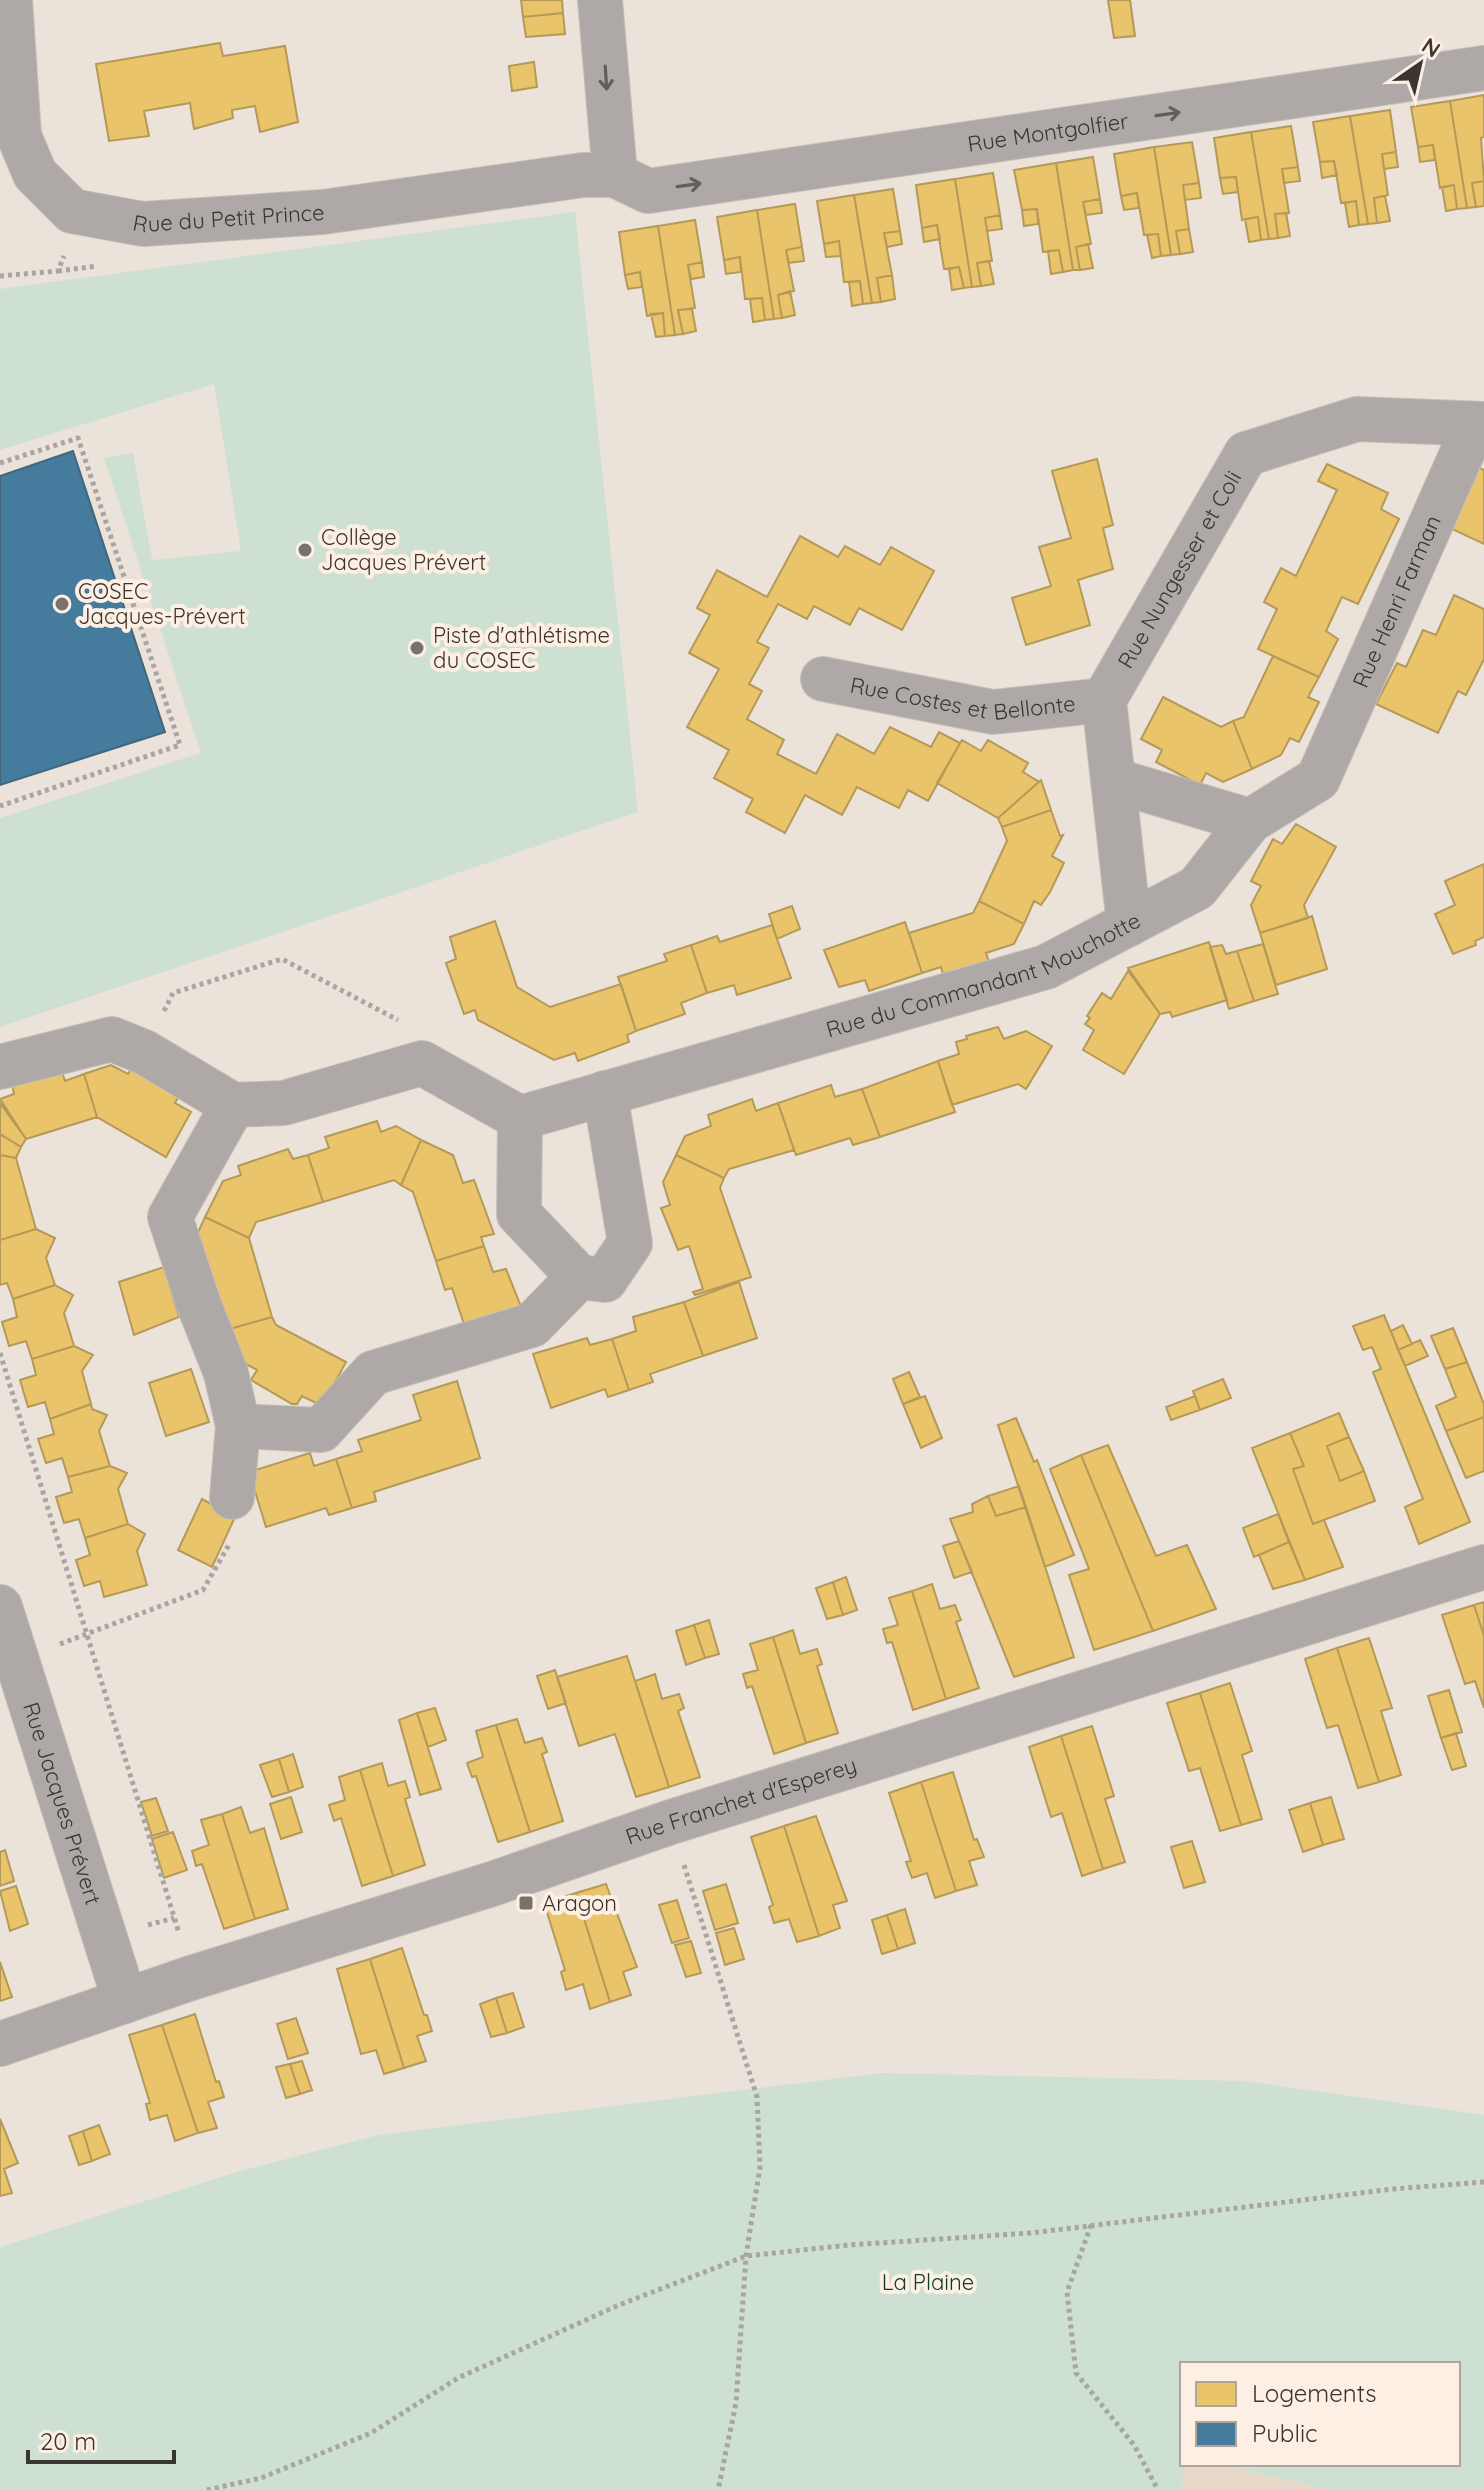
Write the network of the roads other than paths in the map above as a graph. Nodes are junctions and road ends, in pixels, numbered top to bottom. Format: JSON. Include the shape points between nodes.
{"nodes":[{"id":1,"x":10,"y":0,"type":"edge"},
{"id":2,"x":600,"y":0,"type":"edge"},
{"id":3,"x":1484,"y":68,"type":"edge"},
{"id":4,"x":615,"y":175,"type":"junction"},
{"id":5,"x":1479,"y":424,"type":"edge"},
{"id":6,"x":823,"y":679,"type":"dead end"},
{"id":7,"x":1104,"y":700,"type":"junction"},
{"id":8,"x":1318,"y":779,"type":"joint"},
{"id":9,"x":1113,"y":780,"type":"junction"},
{"id":10,"x":1250,"y":821,"type":"junction"},
{"id":11,"x":1129,"y":924,"type":"junction"},
{"id":12,"x":0,"y":1067,"type":"edge"},
{"id":13,"x":605,"y":1093,"type":"junction"},
{"id":14,"x":233,"y":1105,"type":"junction"},
{"id":15,"x":520,"y":1118,"type":"junction"},
{"id":16,"x":579,"y":1277,"type":"junction"},
{"id":17,"x":238,"y":1426,"type":"junction"},
{"id":18,"x":232,"y":1497,"type":"road end"},
{"id":19,"x":1484,"y":1567,"type":"edge"},
{"id":20,"x":0,"y":1607,"type":"edge"},
{"id":21,"x":125,"y":2001,"type":"junction"},
{"id":22,"x":0,"y":2044,"type":"edge"}],
"edges":[{"from":1,"to":4,"type":"street","name":"Rue du Petit Prince","via":[[19,136],[35,174],[72,211],[143,224],[323,212],[583,175]]},
{"from":2,"to":4,"type":"street","one_way":true},
{"from":4,"to":3,"type":"street","name":"Rue Montgolfier","one_way":true,"via":[[648,191]]},
{"from":5,"to":7,"type":"street","name":"Rue Nungesser et Coli","via":[[1357,419],[1246,454]]},
{"from":5,"to":8,"type":"street","name":"Rue Henri Farman"},
{"from":6,"to":7,"type":"street","name":"Rue Costes et Bellonte","via":[[993,712]]},
{"from":7,"to":9,"type":"street"},
{"from":8,"to":10,"type":"street","name":"Rue du Commandant Mouchotte"},
{"from":9,"to":10,"type":"street"},
{"from":9,"to":11,"type":"street"},
{"from":10,"to":11,"type":"street","name":"Rue du Commandant Mouchotte","via":[[1197,888]]},
{"from":11,"to":13,"type":"street","name":"Rue du Commandant Mouchotte","via":[[1046,967]]},
{"from":12,"to":14,"type":"street","via":[[112,1039]]},
{"from":13,"to":15,"type":"street","name":"Rue du Commandant Mouchotte"},
{"from":13,"to":16,"type":"street","via":[[630,1243],[605,1280]]},
{"from":14,"to":15,"type":"street","via":[[284,1103],[422,1063]]},
{"from":14,"to":17,"type":"street","via":[[170,1217],[226,1373]]},
{"from":15,"to":16,"type":"street","via":[[519,1214]]},
{"from":16,"to":17,"type":"street","via":[[532,1325],[373,1373],[321,1430]]},
{"from":17,"to":18,"type":"street"},
{"from":19,"to":21,"type":"street","name":"Rue Franchet d'Esperey","via":[[671,1822]]},
{"from":20,"to":21,"type":"street","name":"Rue Jacques Prévert"},
{"from":21,"to":22,"type":"street","name":"Rue Franchet d'Esperey"}]}
